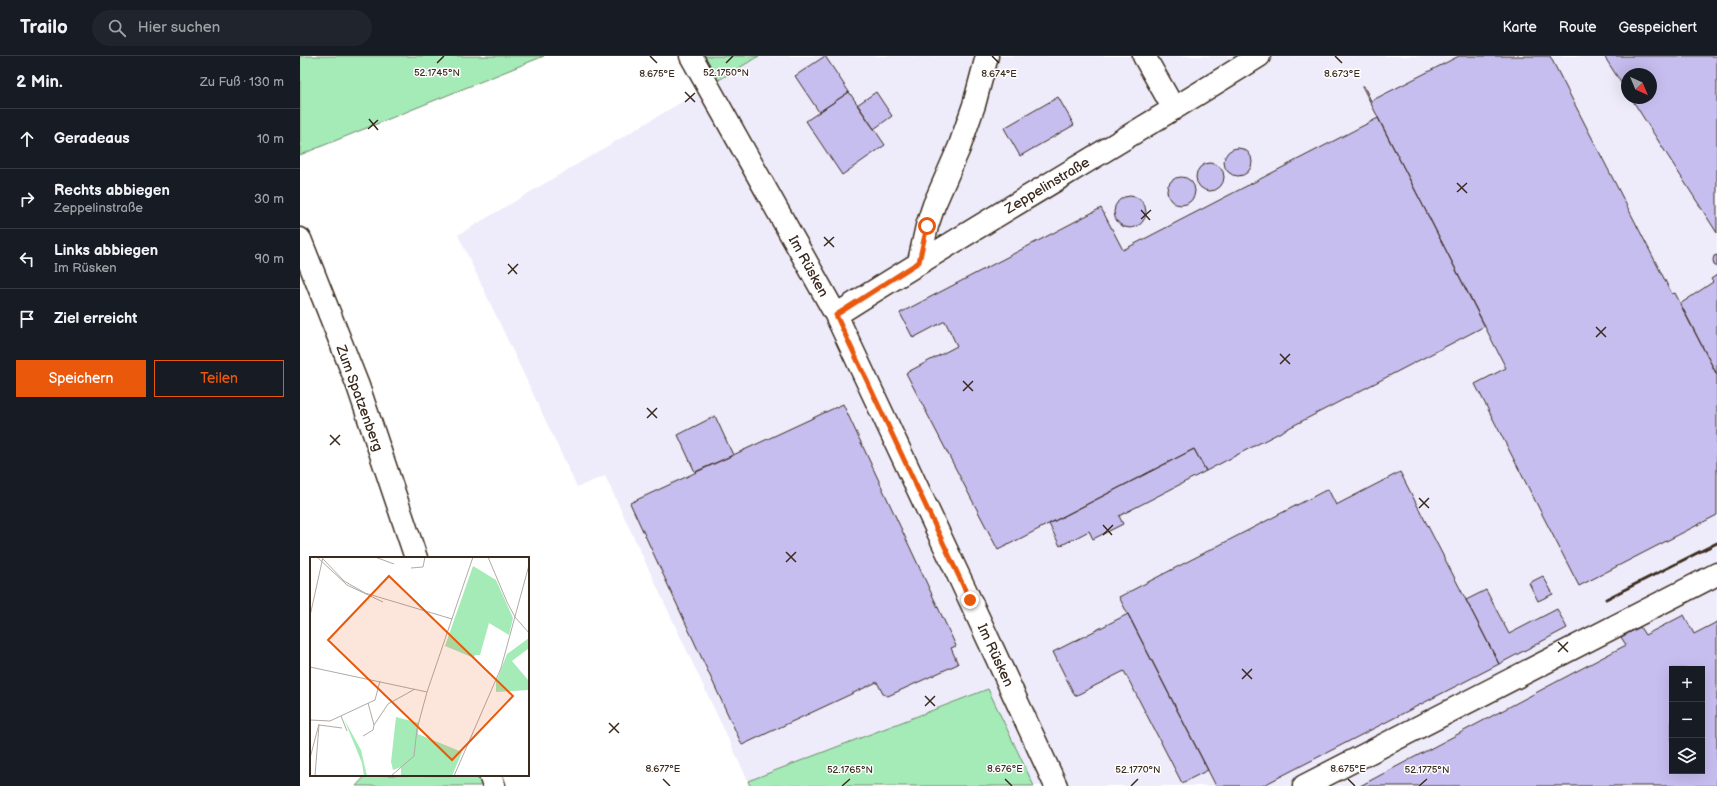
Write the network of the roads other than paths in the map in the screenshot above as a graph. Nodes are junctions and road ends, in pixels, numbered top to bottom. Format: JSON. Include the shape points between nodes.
{"nodes":[{"id":1,"x":691,"y":56,"type":"edge"},
{"id":2,"x":987,"y":56,"type":"edge"},
{"id":3,"x":1144,"y":56,"type":"edge"},
{"id":4,"x":1259,"y":56,"type":"edge"},
{"id":5,"x":1174,"y":110,"type":"junction"},
{"id":6,"x":300,"y":239,"type":"edge"},
{"id":7,"x":919,"y":262,"type":"junction"},
{"id":8,"x":836,"y":315,"type":"junction"},
{"id":9,"x":416,"y":557,"type":"edge"},
{"id":10,"x":1717,"y":574,"type":"edge"},
{"id":11,"x":490,"y":776,"type":"edge"},
{"id":12,"x":494,"y":786,"type":"edge"},
{"id":13,"x":1056,"y":786,"type":"edge"},
{"id":14,"x":1304,"y":786,"type":"edge"}],
"edges":[{"from":1,"to":8,"type":"street","name":"Im Rüsken"},
{"from":2,"to":7,"type":"street","via":[[959,148],[927,226]]},
{"from":3,"to":5,"type":"street"},
{"from":4,"to":5,"type":"street","name":"Zeppelinstraße"},
{"from":5,"to":7,"type":"street","name":"Zeppelinstraße"},
{"from":6,"to":9,"type":"street","name":"Zum Spatzenberg","via":[[358,386]]},
{"from":7,"to":8,"type":"street","name":"Zeppelinstraße"},
{"from":8,"to":13,"type":"street","name":"Im Rüsken"},
{"from":10,"to":14,"type":"street"},
{"from":11,"to":12,"type":"street"}]}
